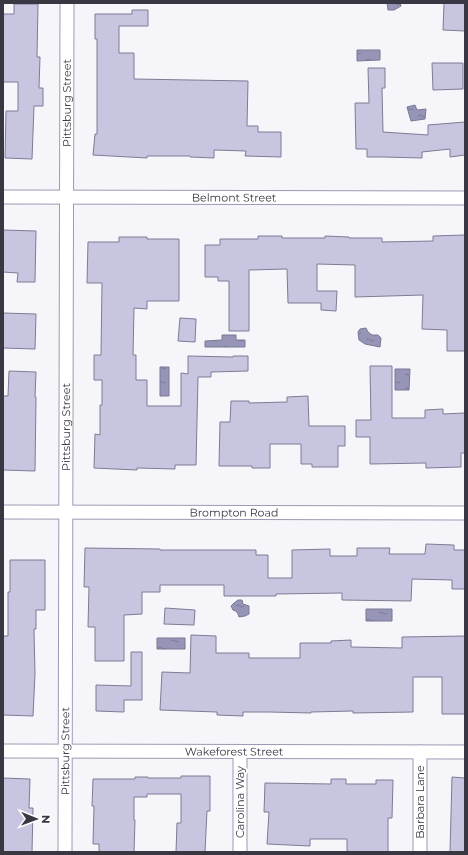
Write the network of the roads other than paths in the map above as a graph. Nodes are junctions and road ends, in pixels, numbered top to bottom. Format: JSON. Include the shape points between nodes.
{"nodes":[{"id":1,"x":68,"y":3,"type":"edge"},
{"id":2,"x":3,"y":197,"type":"edge"},
{"id":3,"x":67,"y":197,"type":"junction"},
{"id":4,"x":465,"y":198,"type":"edge"},
{"id":5,"x":3,"y":512,"type":"edge"},
{"id":6,"x":66,"y":512,"type":"junction"},
{"id":7,"x":465,"y":513,"type":"edge"},
{"id":8,"x":3,"y":751,"type":"edge"},
{"id":9,"x":65,"y":751,"type":"junction"},
{"id":10,"x":240,"y":752,"type":"junction"},
{"id":11,"x":420,"y":752,"type":"junction"},
{"id":12,"x":465,"y":752,"type":"edge"},
{"id":13,"x":65,"y":852,"type":"edge"},
{"id":14,"x":240,"y":852,"type":"edge"},
{"id":15,"x":420,"y":852,"type":"edge"}],
"edges":[{"from":1,"to":3,"type":"street","name":"Pittsburg Street"},
{"from":2,"to":3,"type":"street","name":"Belmont Street"},
{"from":3,"to":4,"type":"street","name":"Belmont Street"},
{"from":3,"to":6,"type":"street","name":"Pittsburg Street"},
{"from":5,"to":6,"type":"street","name":"Brompton Road"},
{"from":6,"to":7,"type":"street","name":"Brompton Road"},
{"from":6,"to":9,"type":"street","name":"Pittsburg Street"},
{"from":8,"to":9,"type":"street","name":"Wakeforest Street"},
{"from":9,"to":10,"type":"street","name":"Wakeforest Street"},
{"from":9,"to":13,"type":"street","name":"Pittsburg Street"},
{"from":10,"to":11,"type":"street","name":"Wakeforest Street"},
{"from":10,"to":14,"type":"street","name":"Carolina Way"},
{"from":11,"to":12,"type":"street","name":"Wakeforest Street"},
{"from":11,"to":15,"type":"street","name":"Barbara Lane"}]}
